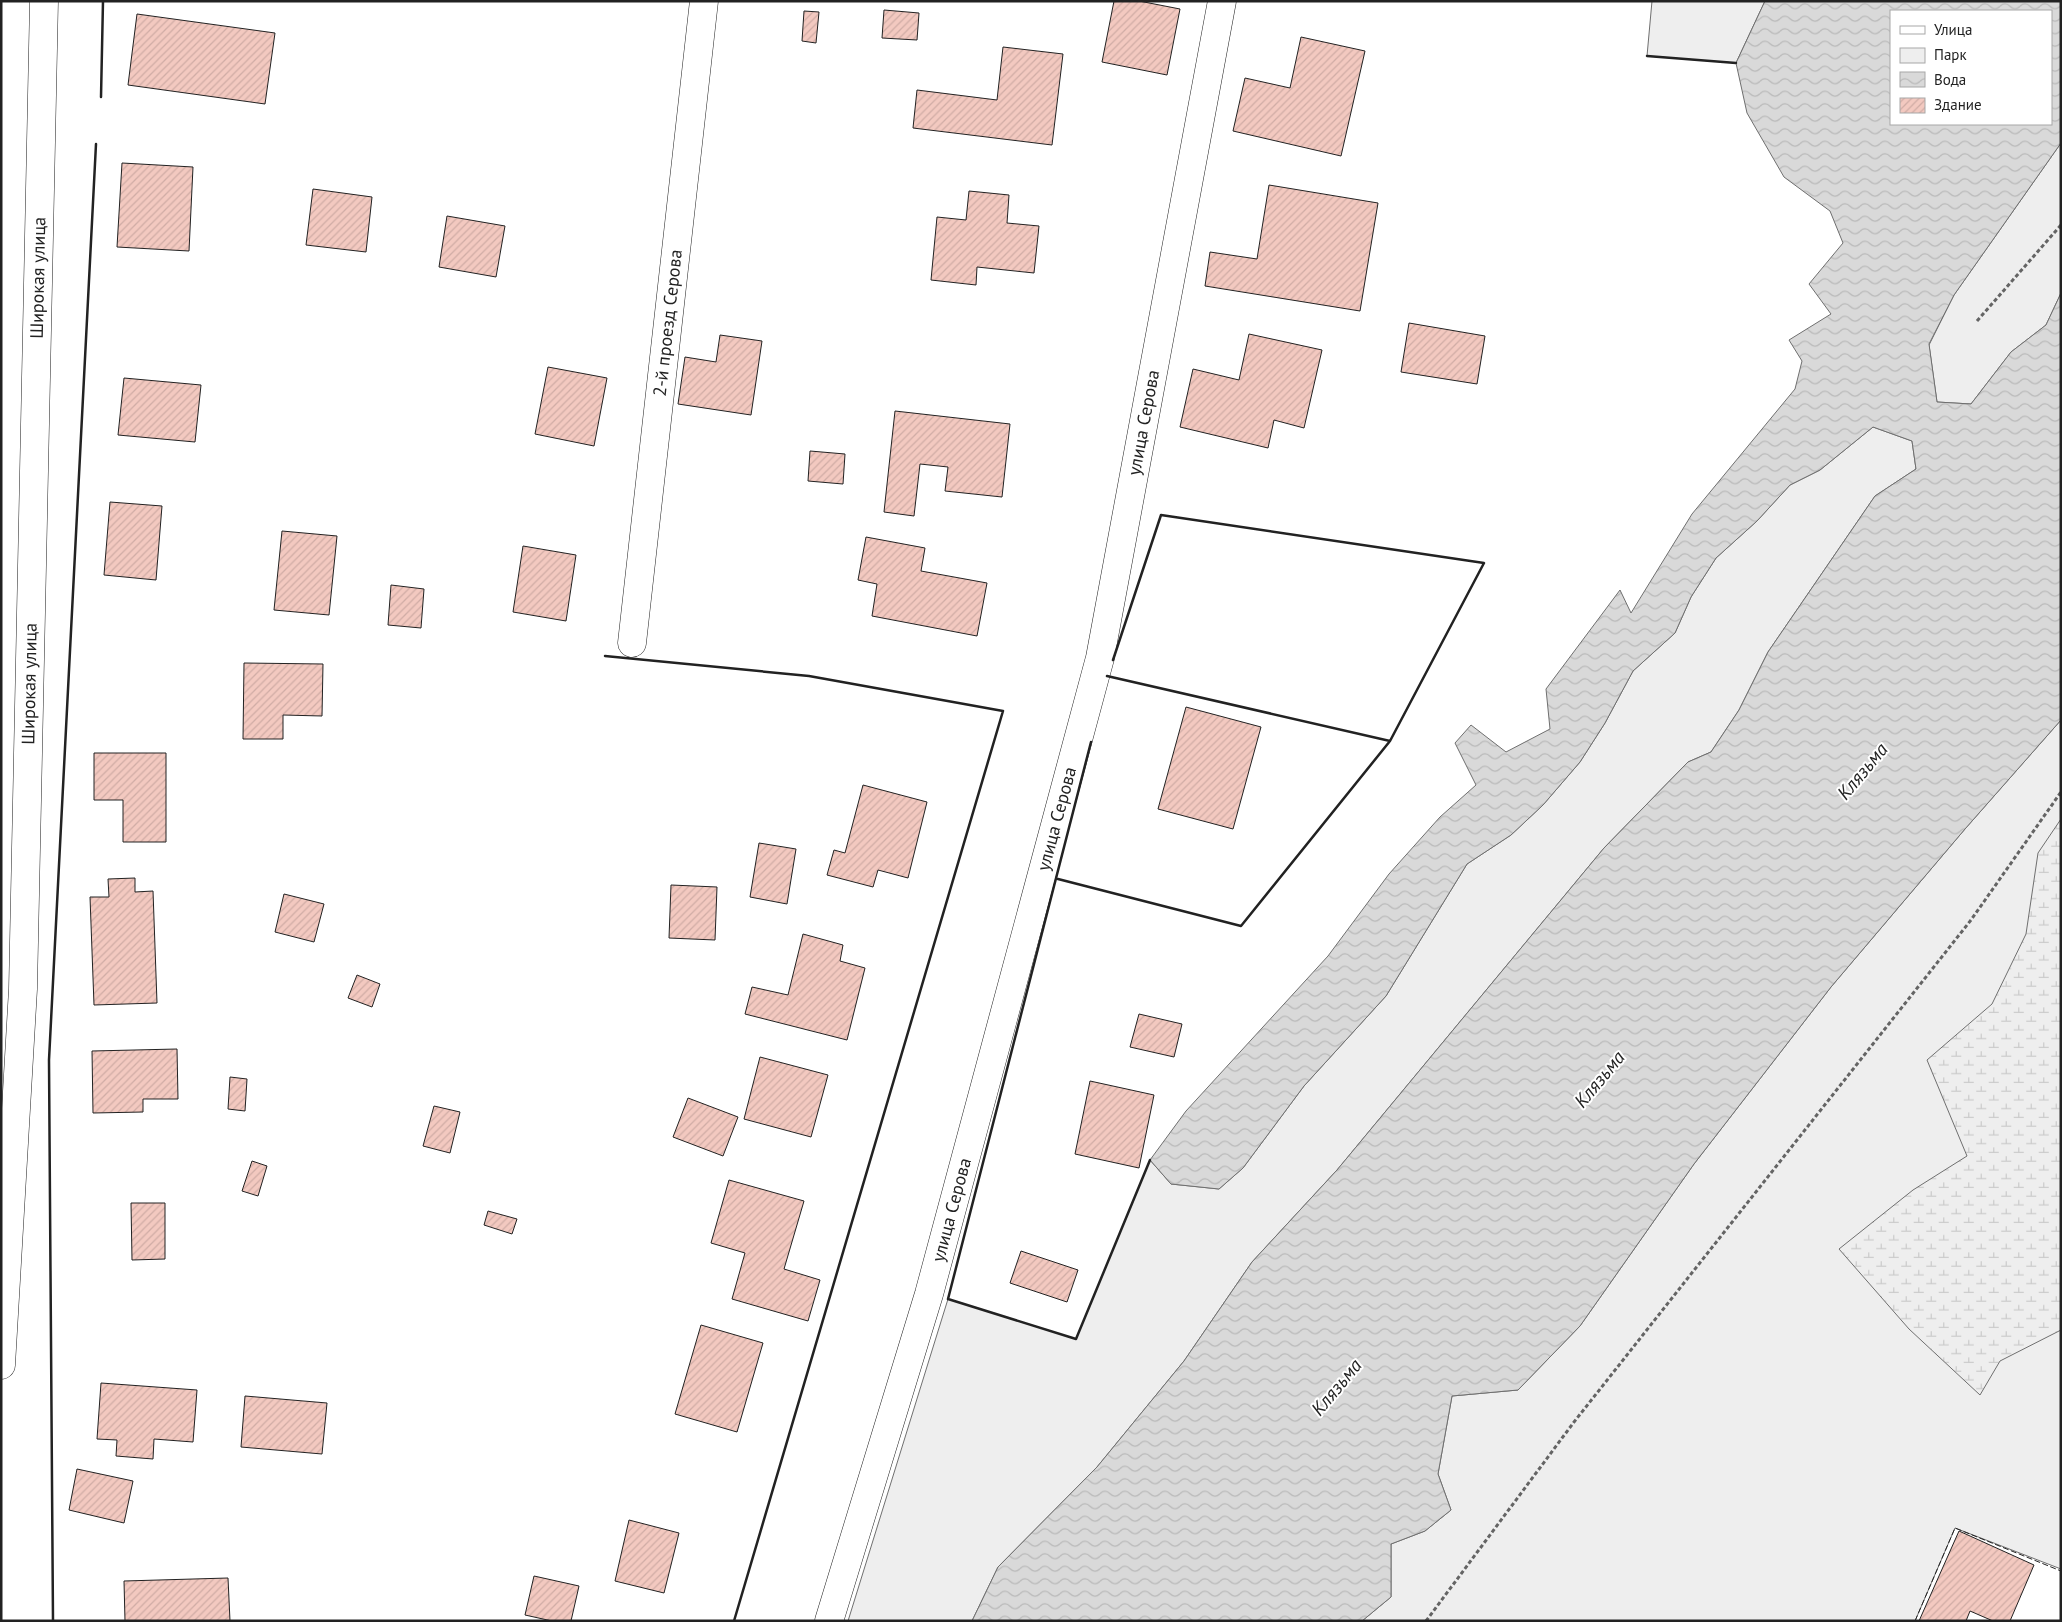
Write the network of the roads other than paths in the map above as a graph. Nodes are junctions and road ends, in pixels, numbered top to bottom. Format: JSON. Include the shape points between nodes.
{"nodes":[{"id":1,"x":44,"y":1,"type":"edge"},
{"id":2,"x":704,"y":1,"type":"edge"},
{"id":3,"x":1222,"y":1,"type":"edge"},
{"id":4,"x":632,"y":643,"type":"dead end"},
{"id":5,"x":1,"y":1365,"type":"edge"},
{"id":6,"x":829,"y":1621,"type":"edge"}],
"edges":[{"from":1,"to":5,"type":"street","name":"Широкая улица","via":[[23,989]]},
{"from":2,"to":4,"type":"street","name":"2-й проезд Серова"},
{"from":3,"to":6,"type":"street","name":"улица Серова","via":[[1100,658],[929,1294]]}]}
